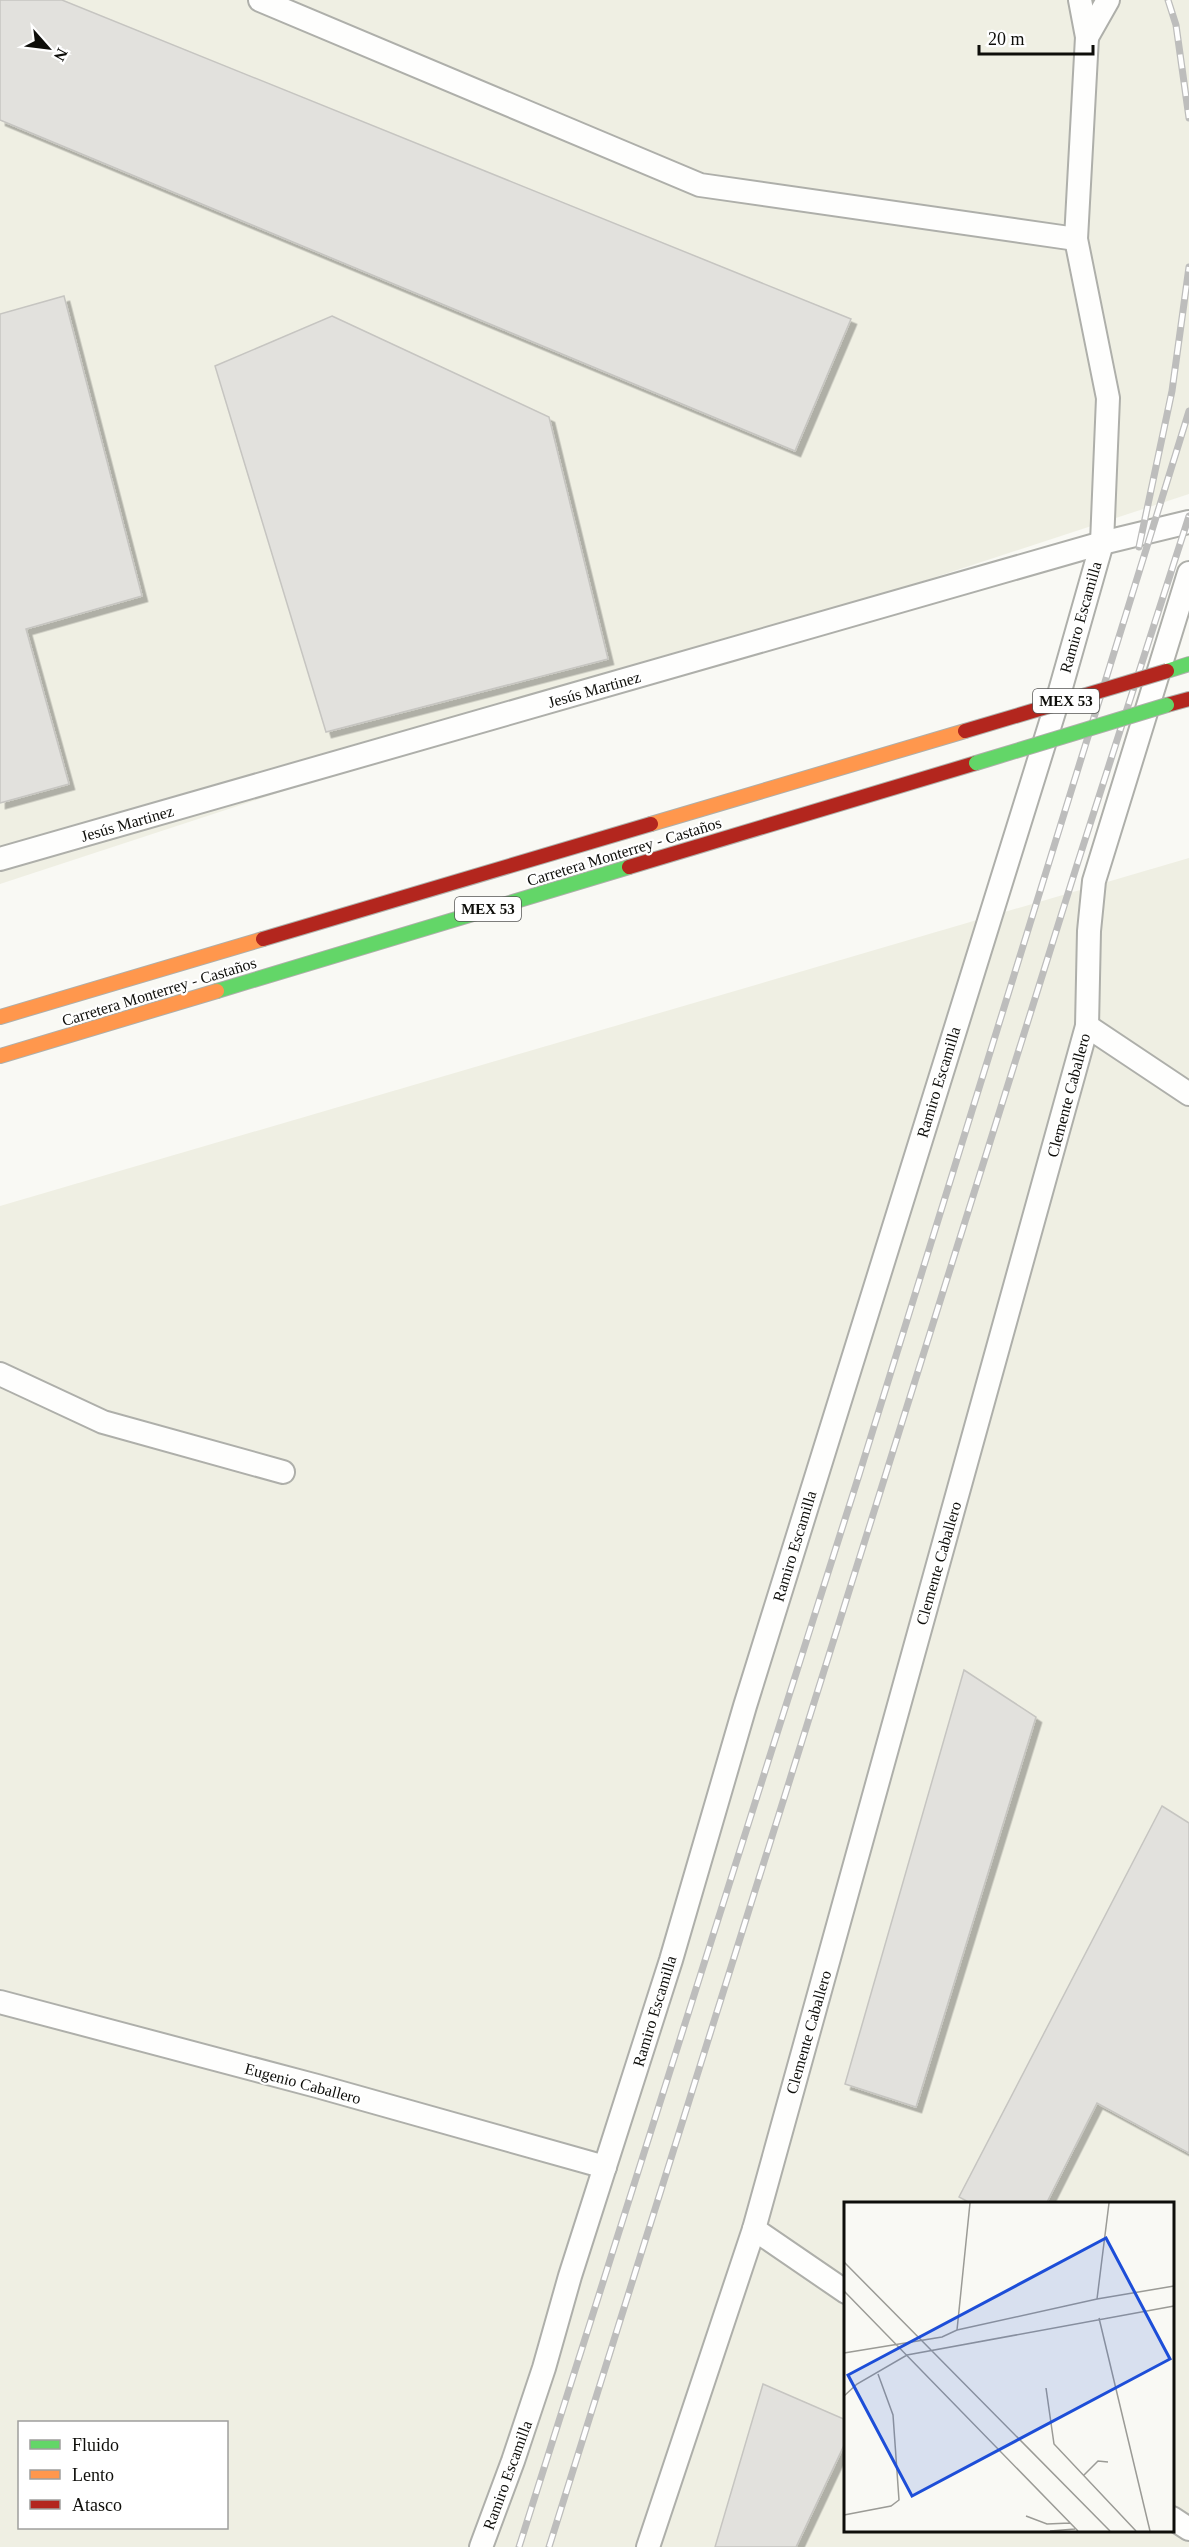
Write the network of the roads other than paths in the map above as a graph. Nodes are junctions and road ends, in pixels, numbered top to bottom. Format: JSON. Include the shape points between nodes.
{"nodes":[{"id":1,"x":260,"y":0,"type":"edge"},
{"id":2,"x":1080,"y":0,"type":"edge"},
{"id":3,"x":1108,"y":0,"type":"edge"},
{"id":4,"x":1087,"y":37,"type":"junction"},
{"id":5,"x":1076,"y":238,"type":"junction"},
{"id":6,"x":1189,"y":522,"type":"edge"},
{"id":7,"x":1102,"y":543,"type":"junction"},
{"id":8,"x":1189,"y":573,"type":"edge"},
{"id":9,"x":1189,"y":664,"type":"edge"},
{"id":10,"x":1189,"y":699,"type":"edge"},
{"id":11,"x":0,"y":859,"type":"edge"},
{"id":12,"x":0,"y":1017,"type":"edge"},
{"id":13,"x":1087,"y":1026,"type":"junction"},
{"id":14,"x":0,"y":1056,"type":"edge"},
{"id":15,"x":1189,"y":1094,"type":"edge"},
{"id":16,"x":0,"y":1374,"type":"edge"},
{"id":17,"x":283,"y":1473,"type":"dead end"},
{"id":18,"x":0,"y":2002,"type":"edge"},
{"id":19,"x":605,"y":2167,"type":"junction"},
{"id":20,"x":754,"y":2229,"type":"junction"},
{"id":21,"x":844,"y":2291,"type":"edge"},
{"id":22,"x":1174,"y":2519,"type":"edge"},
{"id":23,"x":1189,"y":2529,"type":"edge"},
{"id":24,"x":481,"y":2547,"type":"edge"},
{"id":25,"x":648,"y":2547,"type":"edge"}],
"edges":[{"from":1,"to":5,"type":"lane","via":[[700,185]]},
{"from":2,"to":4,"type":"lane"},
{"from":3,"to":4,"type":"lane"},
{"from":4,"to":5,"type":"lane","name":"Ramiro Escamilla"},
{"from":5,"to":7,"type":"lane","name":"Ramiro Escamilla","via":[[1108,398]]},
{"from":6,"to":7,"type":"lane","name":"Jesús Martinez"},
{"from":7,"to":11,"type":"lane","name":"Jesús Martinez"},
{"from":7,"to":19,"type":"lane","name":"Ramiro Escamilla"},
{"from":8,"to":13,"type":"lane","name":"Clemente Caballero","via":[[1094,880]]},
{"from":9,"to":12,"type":"main road","name":"Carretera Monterrey - Castaños","number":"MEX 53","bridge":true},
{"from":10,"to":14,"type":"main road","name":"Carretera Monterrey - Castaños","number":"MEX 53","bridge":true},
{"from":13,"to":15,"type":"lane"},
{"from":13,"to":20,"type":"lane","name":"Clemente Caballero"},
{"from":16,"to":17,"type":"lane","via":[[103,1422]]},
{"from":18,"to":19,"type":"lane","name":"Eugenio Caballero"},
{"from":19,"to":24,"type":"lane","name":"Ramiro Escamilla","via":[[513,2462]]},
{"from":20,"to":21,"type":"lane"},
{"from":20,"to":25,"type":"lane","name":"Clemente Caballero"},
{"from":22,"to":23,"type":"lane"}]}
